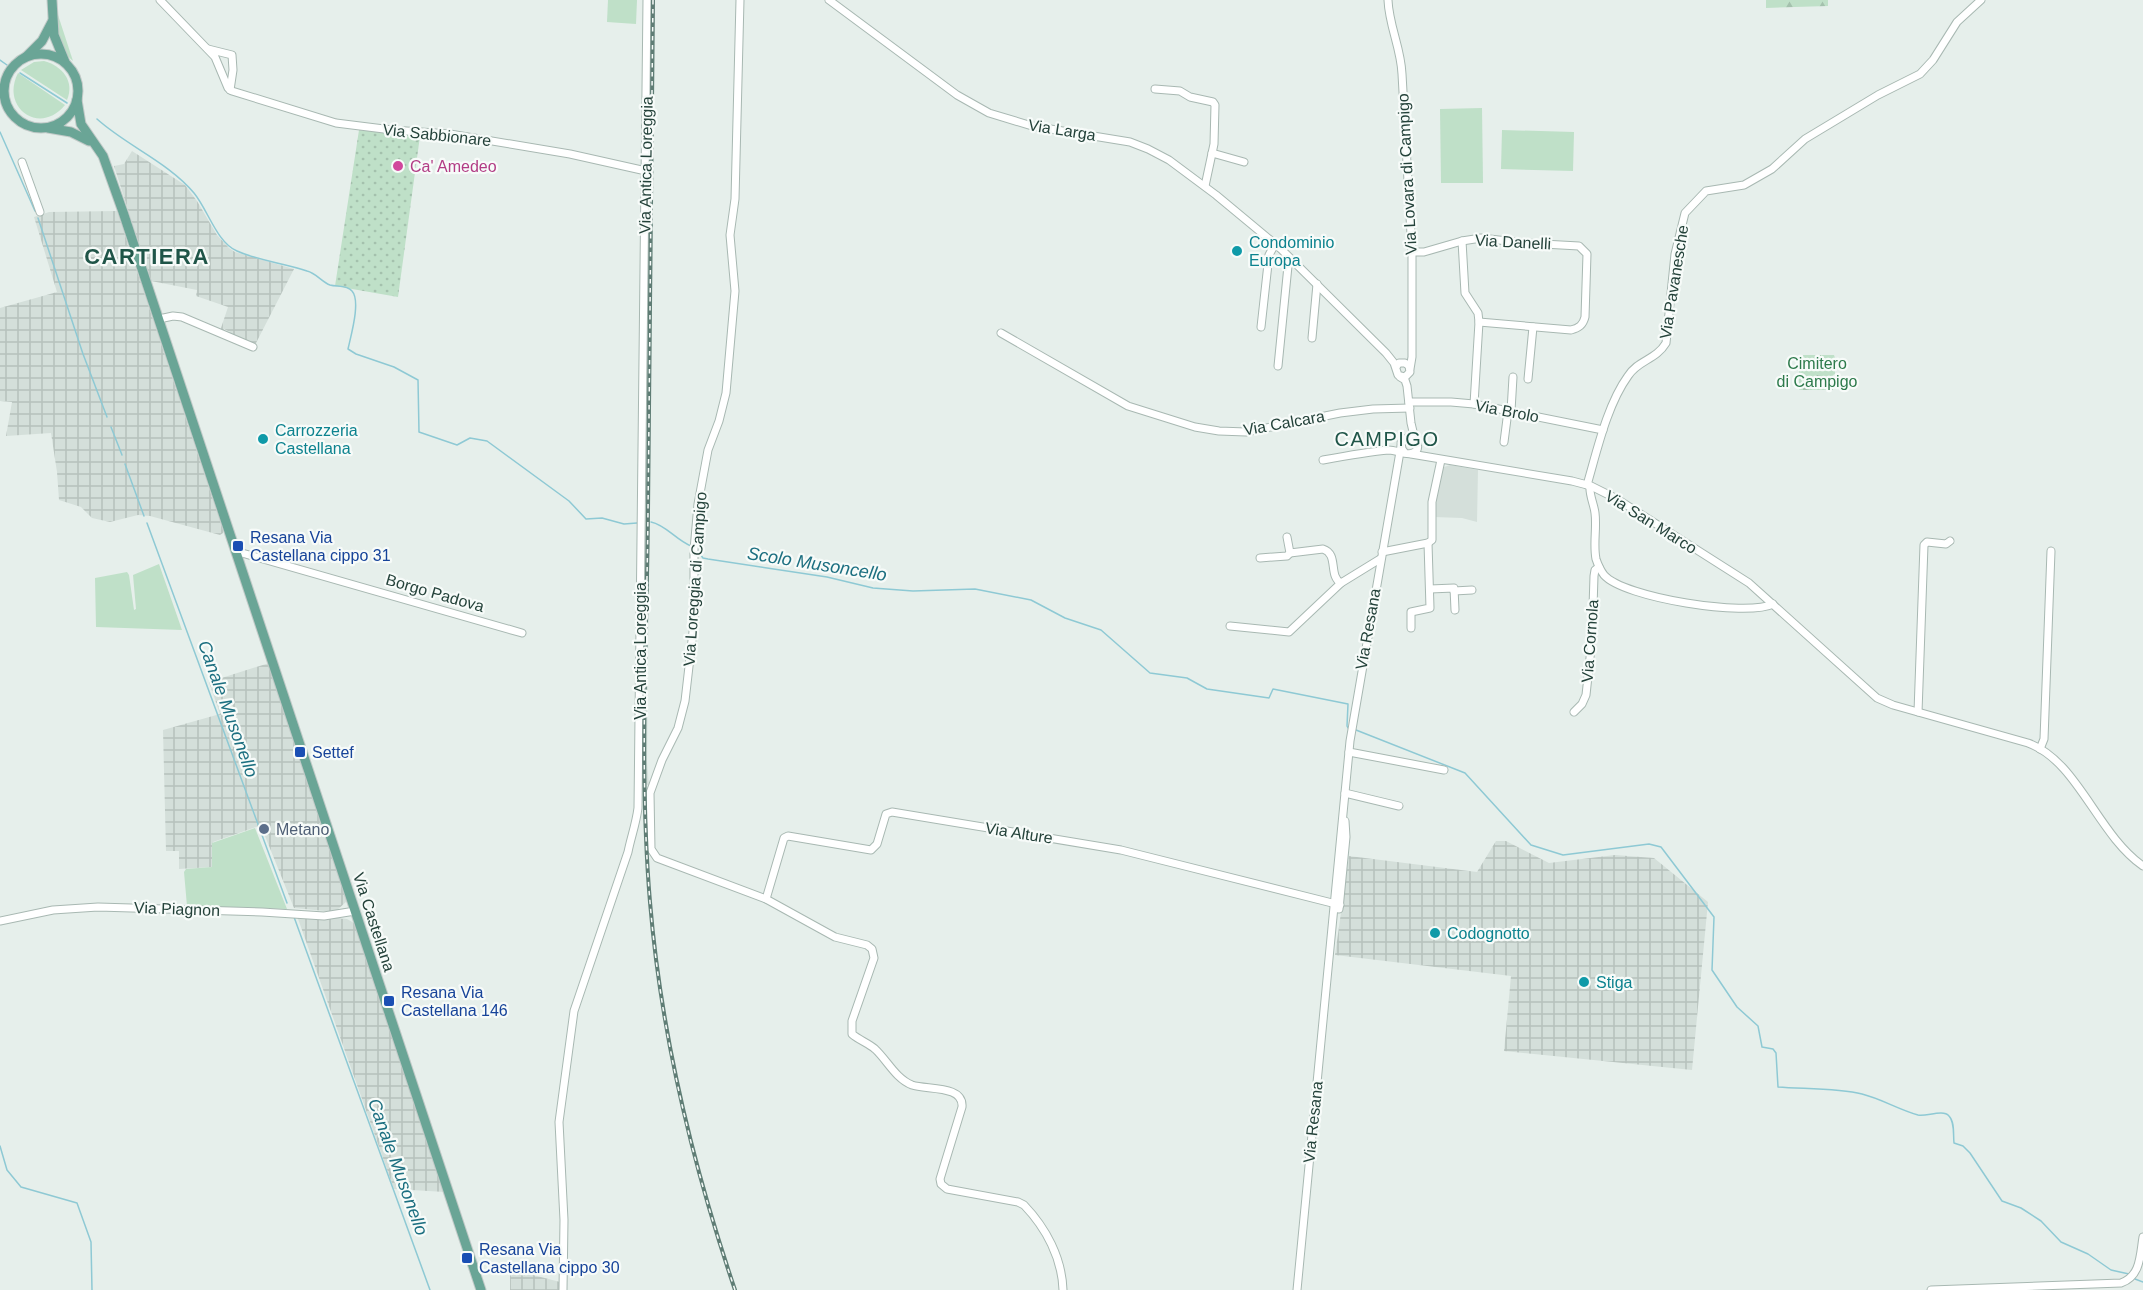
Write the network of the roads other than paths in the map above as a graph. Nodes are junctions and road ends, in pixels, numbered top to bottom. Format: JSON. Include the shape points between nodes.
{"nodes":[{"id":1,"x":52,"y":0,"type":"edge"},
{"id":2,"x":160,"y":0,"type":"edge"},
{"id":3,"x":647,"y":0,"type":"edge"},
{"id":4,"x":740,"y":0,"type":"edge"},
{"id":5,"x":829,"y":0,"type":"edge"},
{"id":6,"x":1388,"y":0,"type":"edge"},
{"id":7,"x":1981,"y":0,"type":"edge"},
{"id":8,"x":52,"y":20,"type":"junction"},
{"id":9,"x":208,"y":49,"type":"junction"},
{"id":10,"x":26,"y":57,"type":"junction"},
{"id":11,"x":65,"y":62,"type":"junction"},
{"id":12,"x":3,"y":86,"type":"edge"},
{"id":13,"x":1155,"y":89,"type":"dead end"},
{"id":14,"x":230,"y":90,"type":"junction"},
{"id":15,"x":77,"y":100,"type":"junction"},
{"id":16,"x":0,"y":112,"type":"edge"},
{"id":17,"x":18,"y":119,"type":"junction"},
{"id":18,"x":43,"y":128,"type":"junction"},
{"id":19,"x":96,"y":146,"type":"junction"},
{"id":20,"x":1212,"y":153,"type":"junction"},
{"id":21,"x":22,"y":162,"type":"dead end"},
{"id":22,"x":1244,"y":162,"type":"dead end"},
{"id":23,"x":646,"y":171,"type":"junction"},
{"id":24,"x":1205,"y":186,"type":"junction"},
{"id":25,"x":40,"y":212,"type":"dead end"},
{"id":26,"x":1462,"y":241,"type":"junction"},
{"id":27,"x":1275,"y":244,"type":"junction"},
{"id":28,"x":1412,"y":252,"type":"junction"},
{"id":29,"x":1294,"y":260,"type":"junction"},
{"id":30,"x":1317,"y":284,"type":"junction"},
{"id":31,"x":159,"y":319,"type":"junction"},
{"id":32,"x":1479,"y":322,"type":"junction"},
{"id":33,"x":1261,"y":327,"type":"dead end"},
{"id":34,"x":1533,"y":327,"type":"junction"},
{"id":35,"x":1001,"y":333,"type":"dead end"},
{"id":36,"x":1312,"y":338,"type":"dead end"},
{"id":37,"x":253,"y":347,"type":"dead end"},
{"id":38,"x":1411,"y":349,"type":"junction"},
{"id":39,"x":1400,"y":364,"type":"junction"},
{"id":40,"x":1278,"y":366,"type":"dead end"},
{"id":41,"x":1410,"y":370,"type":"junction"},
{"id":42,"x":1400,"y":376,"type":"junction"},
{"id":43,"x":1513,"y":377,"type":"dead end"},
{"id":44,"x":1528,"y":379,"type":"dead end"},
{"id":45,"x":1409,"y":403,"type":"junction"},
{"id":46,"x":1474,"y":404,"type":"junction"},
{"id":47,"x":1510,"y":411,"type":"junction"},
{"id":48,"x":1410,"y":421,"type":"junction"},
{"id":49,"x":1603,"y":430,"type":"junction"},
{"id":50,"x":1416,"y":442,"type":"junction"},
{"id":51,"x":1504,"y":442,"type":"dead end"},
{"id":52,"x":1404,"y":449,"type":"junction"},
{"id":53,"x":1432,"y":457,"type":"junction"},
{"id":54,"x":1323,"y":460,"type":"dead end"},
{"id":55,"x":1442,"y":460,"type":"junction"},
{"id":56,"x":1589,"y":485,"type":"junction"},
{"id":57,"x":1287,"y":537,"type":"dead end"},
{"id":58,"x":1950,"y":542,"type":"dead end"},
{"id":59,"x":1428,"y":543,"type":"junction"},
{"id":60,"x":2051,"y":551,"type":"dead end"},
{"id":61,"x":1290,"y":553,"type":"junction"},
{"id":62,"x":237,"y":554,"type":"junction"},
{"id":63,"x":1381,"y":555,"type":"junction"},
{"id":64,"x":1260,"y":558,"type":"dead end"},
{"id":65,"x":1599,"y":567,"type":"junction"},
{"id":66,"x":1341,"y":584,"type":"junction"},
{"id":67,"x":1430,"y":590,"type":"junction"},
{"id":68,"x":1472,"y":590,"type":"dead end"},
{"id":69,"x":1455,"y":591,"type":"junction"},
{"id":70,"x":1773,"y":604,"type":"junction"},
{"id":71,"x":1455,"y":610,"type":"dead end"},
{"id":72,"x":1230,"y":626,"type":"dead end"},
{"id":73,"x":1411,"y":628,"type":"dead end"},
{"id":74,"x":522,"y":633,"type":"dead end"},
{"id":75,"x":1574,"y":712,"type":"dead end"},
{"id":76,"x":1918,"y":712,"type":"junction"},
{"id":77,"x":2040,"y":748,"type":"junction"},
{"id":78,"x":1349,"y":752,"type":"junction"},
{"id":79,"x":1444,"y":770,"type":"dead end"},
{"id":80,"x":1345,"y":794,"type":"junction"},
{"id":81,"x":1399,"y":806,"type":"dead end"},
{"id":82,"x":2143,"y":866,"type":"edge"},
{"id":83,"x":766,"y":899,"type":"junction"},
{"id":84,"x":1338,"y":904,"type":"junction"},
{"id":85,"x":355,"y":911,"type":"junction"},
{"id":86,"x":0,"y":921,"type":"edge"},
{"id":87,"x":2143,"y":1241,"type":"edge"},
{"id":88,"x":2125,"y":1283,"type":"edge"},
{"id":89,"x":481,"y":1290,"type":"edge"},
{"id":90,"x":563,"y":1290,"type":"edge"},
{"id":91,"x":1063,"y":1290,"type":"edge"},
{"id":92,"x":1297,"y":1290,"type":"edge"},
{"id":93,"x":1931,"y":1290,"type":"edge"}],
"edges":[{"from":1,"to":8,"type":"main road"},
{"from":2,"to":9,"type":"street"},
{"from":3,"to":23,"type":"street","name":"Via Antica Loreggia"},
{"from":4,"to":83,"type":"street","name":"Via Loreggia di Campigo","via":[[735,199],[730,234],[735,291],[726,393],[699,494],[694,623],[686,693],[678,728],[652,785],[651,849],[657,858]]},
{"from":5,"to":24,"type":"street","name":"Via Larga","via":[[989,113],[1022,124],[1138,145],[1162,156]]},
{"from":6,"to":28,"type":"street","name":"Via Lovara di Campigo","via":[[1402,69]]},
{"from":7,"to":49,"type":"street","name":"Via Pavanesche","via":[[1957,22],[1920,74],[1878,94],[1805,139],[1772,169],[1744,185],[1706,191],[1685,213],[1675,254],[1666,343],[1626,378]]},
{"from":8,"to":10,"type":"main road","via":[[43,39]]},
{"from":8,"to":11,"type":"main road","via":[[54,38]]},
{"from":9,"to":14,"type":"street"},
{"from":9,"to":14,"type":"street","via":[[232,56]]},
{"from":10,"to":11,"type":"main road","via":[[46,54]]},
{"from":10,"to":12,"type":"main road","via":[[14,65]]},
{"from":11,"to":15,"type":"main road","via":[[76,79]]},
{"from":12,"to":17,"type":"main road","via":[[6,103]]},
{"from":13,"to":20,"type":"street","via":[[1180,91],[1190,98],[1213,102]]},
{"from":14,"to":23,"type":"street","name":"Via Sabbionare","via":[[336,123],[450,134]]},
{"from":15,"to":18,"type":"main road","via":[[67,117]]},
{"from":15,"to":19,"type":"main road","via":[[81,124]]},
{"from":16,"to":17,"type":"main road"},
{"from":17,"to":18,"type":"main road"},
{"from":18,"to":19,"type":"main road","via":[[75,133]]},
{"from":19,"to":31,"type":"main road","via":[[106,164]]},
{"from":20,"to":22,"type":"street"},
{"from":20,"to":24,"type":"street"},
{"from":21,"to":25,"type":"street"},
{"from":23,"to":90,"type":"street","name":"Via Antica Loreggia","via":[[638,808],[628,852],[574,1011],[559,1122]]},
{"from":24,"to":27,"type":"street","name":"Via Larga"},
{"from":26,"to":28,"type":"street","name":"Via Danelli"},
{"from":26,"to":32,"type":"street","via":[[1466,293]]},
{"from":26,"to":34,"type":"street","name":"Via Danelli","via":[[1481,238],[1579,246],[1588,256],[1583,323],[1571,330]]},
{"from":27,"to":29,"type":"street","name":"Via Larga"},
{"from":27,"to":33,"type":"street","via":[[1269,255]]},
{"from":28,"to":38,"type":"street","name":"Via Lovara di Campigo"},
{"from":29,"to":30,"type":"street","name":"Via Larga"},
{"from":29,"to":40,"type":"street","via":[[1288,268]]},
{"from":30,"to":36,"type":"street"},
{"from":30,"to":39,"type":"street","name":"Via Larga"},
{"from":31,"to":37,"type":"street","via":[[182,317]]},
{"from":31,"to":62,"type":"main road"},
{"from":32,"to":34,"type":"street"},
{"from":32,"to":46,"type":"street"},
{"from":34,"to":44,"type":"street"},
{"from":35,"to":45,"type":"street","name":"Via Calcara","via":[[1128,406],[1195,427],[1246,432]]},
{"from":38,"to":39,"type":"street","name":"Via Lovara di Campigo","via":[[1409,358]]},
{"from":38,"to":41,"type":"street","name":"Via Lovara di Campigo"},
{"from":39,"to":41,"type":"street","via":[[1408,365]]},
{"from":39,"to":42,"type":"street","via":[[1396,373]]},
{"from":41,"to":42,"type":"street","via":[[1407,376]]},
{"from":41,"to":45,"type":"street","name":"Via Lovara di Campigo"},
{"from":42,"to":45,"type":"street","name":"Via Lovara di Campigo","via":[[1406,382]]},
{"from":43,"to":47,"type":"street"},
{"from":45,"to":46,"type":"street","name":"Via Brolo"},
{"from":45,"to":48,"type":"street","name":"Via Lovara di Campigo"},
{"from":46,"to":47,"type":"street","name":"Via Brolo"},
{"from":47,"to":49,"type":"street","name":"Via Brolo"},
{"from":47,"to":51,"type":"street"},
{"from":48,"to":50,"type":"street","name":"Via Lovara di Campigo"},
{"from":48,"to":52,"type":"street","name":"Via Lovara di Campigo"},
{"from":49,"to":56,"type":"street","name":"Via Pavanesche"},
{"from":50,"to":52,"type":"street","via":[[1410,438]]},
{"from":50,"to":52,"type":"street","via":[[1417,449]]},
{"from":50,"to":53,"type":"street","name":"Via San Marco"},
{"from":52,"to":53,"type":"street","name":"Via San Marco"},
{"from":52,"to":54,"type":"street"},
{"from":52,"to":63,"type":"street","name":"Via Resana"},
{"from":53,"to":55,"type":"street","name":"Via San Marco"},
{"from":55,"to":56,"type":"street","name":"Via San Marco"},
{"from":55,"to":59,"type":"street","via":[[1432,507],[1434,535]]},
{"from":56,"to":65,"type":"street","name":"Via Cornola"},
{"from":56,"to":70,"type":"street","name":"Via San Marco","via":[[1744,579]]},
{"from":57,"to":61,"type":"street"},
{"from":58,"to":76,"type":"street","via":[[1924,545]]},
{"from":59,"to":63,"type":"street"},
{"from":59,"to":67,"type":"street"},
{"from":60,"to":77,"type":"street","via":[[2045,737]]},
{"from":61,"to":64,"type":"street"},
{"from":61,"to":66,"type":"street","via":[[1328,550],[1334,578]]},
{"from":62,"to":74,"type":"street","name":"Borgo Padova"},
{"from":62,"to":85,"type":"main road","name":"Via Castellana"},
{"from":63,"to":66,"type":"street"},
{"from":63,"to":78,"type":"street","name":"Via Resana"},
{"from":65,"to":70,"type":"street","via":[[1609,580],[1637,593],[1704,606]]},
{"from":65,"to":75,"type":"street","name":"Via Cornola","via":[[1594,576],[1586,695]]},
{"from":66,"to":72,"type":"street","via":[[1289,632]]},
{"from":67,"to":69,"type":"street"},
{"from":67,"to":73,"type":"street","via":[[1430,608],[1411,612]]},
{"from":68,"to":69,"type":"street"},
{"from":69,"to":71,"type":"street"},
{"from":70,"to":76,"type":"street","name":"Via San Marco","via":[[1877,699]]},
{"from":76,"to":77,"type":"street","name":"Via San Marco"},
{"from":77,"to":82,"type":"street","via":[[2063,768],[2122,850]]},
{"from":78,"to":79,"type":"street"},
{"from":78,"to":80,"type":"street","name":"Via Resana"},
{"from":80,"to":81,"type":"street"},
{"from":80,"to":84,"type":"street","name":"Via Resana","via":[[1337,863]]},
{"from":83,"to":84,"type":"street","name":"Via Alture","via":[[784,838],[871,850],[878,844],[886,814],[891,812],[1121,850]]},
{"from":83,"to":91,"type":"street","name":"Via Loreggia di Campigo","via":[[835,937],[871,948],[874,958],[852,1021],[852,1034],[875,1049],[908,1083],[960,1096],[962,1107],[941,1184],[947,1189],[1023,1205],[1047,1235],[1063,1275]]},
{"from":84,"to":92,"type":"street","name":"Via Resana","via":[[1329,954]]},
{"from":85,"to":86,"type":"street","name":"Via Piagnon","via":[[324,916],[98,907],[53,910]]},
{"from":85,"to":89,"type":"main road","name":"Via Castellana"},
{"from":87,"to":88,"type":"street","via":[[2139,1263]]},
{"from":88,"to":93,"type":"street"}]}
